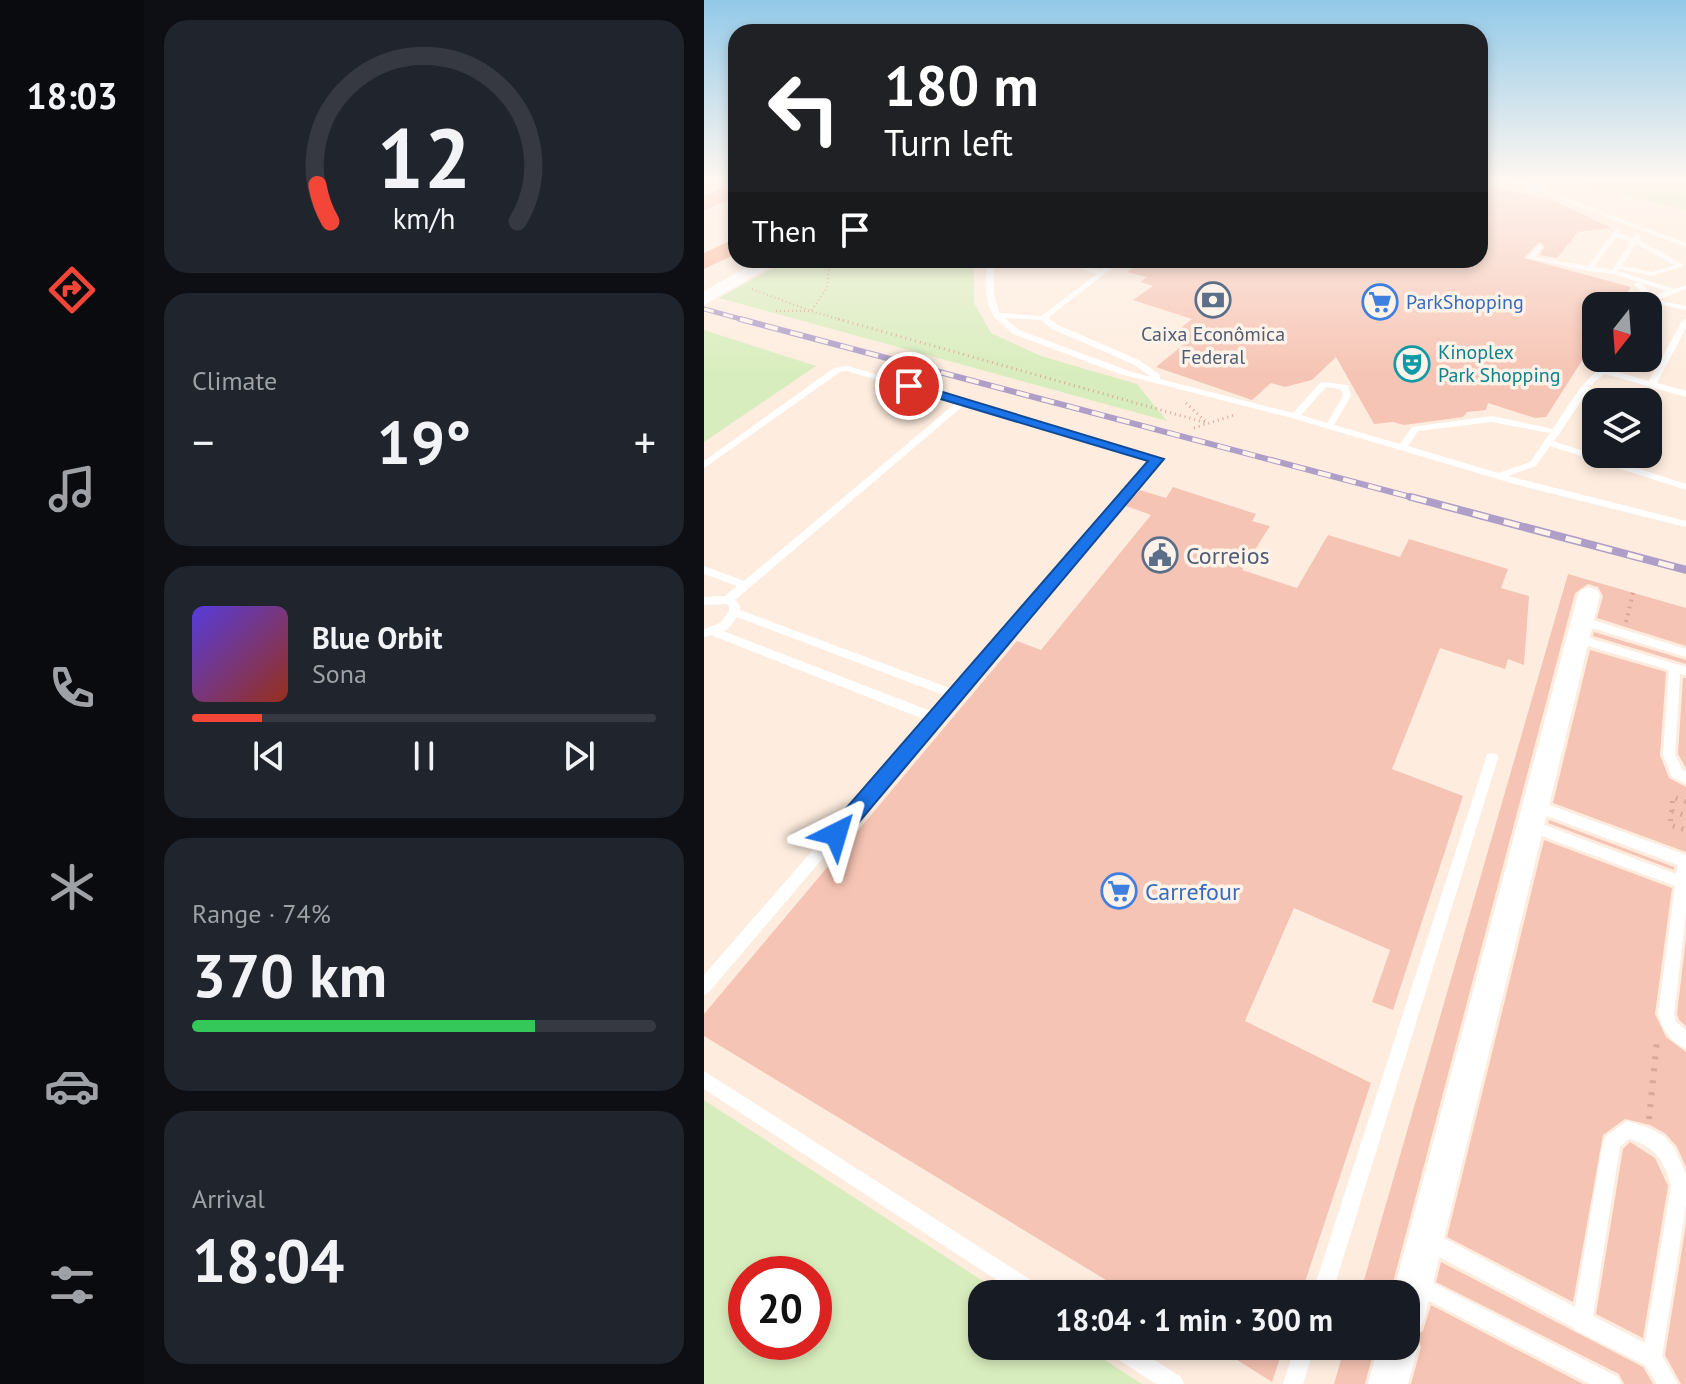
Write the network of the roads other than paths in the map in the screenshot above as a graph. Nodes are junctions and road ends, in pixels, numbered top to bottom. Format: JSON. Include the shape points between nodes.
{"nodes":[{"id":1,"x":1607,"y":245,"type":"edge"},
{"id":2,"x":1633,"y":245,"type":"edge"},
{"id":3,"x":1642,"y":245,"type":"edge"},
{"id":4,"x":1668,"y":245,"type":"edge"},
{"id":5,"x":1539,"y":247,"type":"dead end"},
{"id":6,"x":728,"y":249,"type":"edge"},
{"id":7,"x":1567,"y":254,"type":"dead end"},
{"id":8,"x":1686,"y":254,"type":"edge"},
{"id":9,"x":704,"y":262,"type":"edge"},
{"id":10,"x":1558,"y":265,"type":"junction"},
{"id":11,"x":759,"y":268,"type":"edge"},
{"id":12,"x":991,"y":268,"type":"edge"},
{"id":13,"x":1086,"y":268,"type":"edge"},
{"id":14,"x":1109,"y":268,"type":"edge"},
{"id":15,"x":1589,"y":269,"type":"junction"},
{"id":16,"x":1616,"y":269,"type":"junction"},
{"id":17,"x":1102,"y":273,"type":"junction"},
{"id":18,"x":1642,"y":284,"type":"junction"},
{"id":19,"x":1686,"y":287,"type":"edge"},
{"id":20,"x":1674,"y":291,"type":"junction"},
{"id":21,"x":1648,"y":292,"type":"edge"},
{"id":22,"x":1662,"y":296,"type":"edge"},
{"id":23,"x":704,"y":299,"type":"edge"},
{"id":24,"x":1662,"y":302,"type":"edge"},
{"id":25,"x":1686,"y":308,"type":"edge"},
{"id":26,"x":997,"y":315,"type":"junction"},
{"id":27,"x":1043,"y":318,"type":"junction"},
{"id":28,"x":1686,"y":321,"type":"edge"},
{"id":29,"x":1136,"y":362,"type":"junction"},
{"id":30,"x":1123,"y":372,"type":"junction"},
{"id":31,"x":1603,"y":372,"type":"edge"},
{"id":32,"x":1609,"y":372,"type":"edge"},
{"id":33,"x":1163,"y":381,"type":"junction"},
{"id":34,"x":1652,"y":384,"type":"junction"},
{"id":35,"x":1686,"y":394,"type":"edge"},
{"id":36,"x":963,"y":401,"type":"junction"},
{"id":37,"x":1295,"y":416,"type":"junction"},
{"id":38,"x":1329,"y":426,"type":"junction"},
{"id":39,"x":1557,"y":432,"type":"junction"},
{"id":40,"x":1550,"y":443,"type":"junction"},
{"id":41,"x":1402,"y":448,"type":"junction"},
{"id":42,"x":1533,"y":464,"type":"junction"},
{"id":43,"x":704,"y":465,"type":"edge"},
{"id":44,"x":1499,"y":476,"type":"junction"},
{"id":45,"x":1686,"y":487,"type":"edge"},
{"id":46,"x":1549,"y":488,"type":"junction"},
{"id":47,"x":1686,"y":524,"type":"edge"},
{"id":48,"x":704,"y":570,"type":"edge"},
{"id":49,"x":744,"y":585,"type":"junction"},
{"id":50,"x":1589,"y":595,"type":"dead end"},
{"id":51,"x":705,"y":599,"type":"edge"},
{"id":52,"x":728,"y":600,"type":"junction"},
{"id":53,"x":735,"y":612,"type":"junction"},
{"id":54,"x":1581,"y":630,"type":"junction"},
{"id":55,"x":709,"y":632,"type":"edge"},
{"id":56,"x":1686,"y":653,"type":"edge"},
{"id":57,"x":1680,"y":669,"type":"edge"},
{"id":58,"x":955,"y":695,"type":"junction"},
{"id":59,"x":935,"y":718,"type":"junction"},
{"id":60,"x":1492,"y":758,"type":"dead end"},
{"id":61,"x":1686,"y":779,"type":"edge"},
{"id":62,"x":1533,"y":816,"type":"junction"},
{"id":63,"x":1685,"y":861,"type":"edge"},
{"id":64,"x":1684,"y":883,"type":"edge"},
{"id":65,"x":704,"y":987,"type":"edge"},
{"id":66,"x":1686,"y":1041,"type":"edge"},
{"id":67,"x":704,"y":1079,"type":"edge"},
{"id":68,"x":1426,"y":1239,"type":"junction"},
{"id":69,"x":1013,"y":1280,"type":"edge"},
{"id":70,"x":1326,"y":1280,"type":"edge"},
{"id":71,"x":1416,"y":1280,"type":"edge"},
{"id":72,"x":1420,"y":1286,"type":"edge"},
{"id":73,"x":1582,"y":1323,"type":"junction"},
{"id":74,"x":1652,"y":1358,"type":"junction"},
{"id":75,"x":1137,"y":1360,"type":"edge"},
{"id":76,"x":1301,"y":1360,"type":"edge"},
{"id":77,"x":1394,"y":1360,"type":"edge"},
{"id":78,"x":1174,"y":1384,"type":"edge"},
{"id":79,"x":1293,"y":1384,"type":"edge"},
{"id":80,"x":1388,"y":1384,"type":"edge"},
{"id":81,"x":1611,"y":1384,"type":"edge"},
{"id":82,"x":1668,"y":1384,"type":"edge"}],
"edges":[{"from":1,"to":15,"type":"lane"},
{"from":2,"to":16,"type":"lane"},
{"from":3,"to":16,"type":"lane","via":[[1680,266],[1652,274]]},
{"from":4,"to":8,"type":"lane"},
{"from":5,"to":10,"type":"lane","via":[[1530,258]]},
{"from":6,"to":9,"type":"highway"},
{"from":7,"to":10,"type":"lane"},
{"from":10,"to":15,"type":"lane"},
{"from":11,"to":23,"type":"street"},
{"from":12,"to":26,"type":"lane"},
{"from":13,"to":17,"type":"lane"},
{"from":14,"to":17,"type":"lane"},
{"from":15,"to":16,"type":"lane"},
{"from":15,"to":18,"type":"lane"},
{"from":16,"to":18,"type":"lane"},
{"from":17,"to":27,"type":"lane"},
{"from":18,"to":20,"type":"lane"},
{"from":18,"to":21,"type":"lane"},
{"from":19,"to":20,"type":"lane"},
{"from":20,"to":22,"type":"lane"},
{"from":24,"to":25,"type":"lane"},
{"from":26,"to":27,"type":"lane"},
{"from":26,"to":30,"type":"lane","via":[[1016,332]]},
{"from":27,"to":29,"type":"lane"},
{"from":28,"to":34,"type":"lane"},
{"from":29,"to":30,"type":"lane"},
{"from":29,"to":33,"type":"lane"},
{"from":30,"to":33,"type":"lane"},
{"from":31,"to":39,"type":"lane","via":[[1591,380]]},
{"from":32,"to":34,"type":"lane"},
{"from":33,"to":37,"type":"lane"},
{"from":34,"to":35,"type":"lane"},
{"from":36,"to":43,"type":"lane","via":[[842,368]]},
{"from":36,"to":49,"type":"lane"},
{"from":36,"to":58,"type":"lane","via":[[1157,459]]},
{"from":37,"to":38,"type":"lane"},
{"from":37,"to":38,"type":"lane","via":[[1324,384],[1340,384],[1347,396]]},
{"from":38,"to":41,"type":"lane"},
{"from":39,"to":40,"type":"lane"},
{"from":39,"to":41,"type":"lane","via":[[1489,419],[1415,429]]},
{"from":40,"to":42,"type":"lane"},
{"from":40,"to":45,"type":"lane"},
{"from":41,"to":44,"type":"lane"},
{"from":42,"to":44,"type":"lane"},
{"from":42,"to":46,"type":"lane"},
{"from":44,"to":46,"type":"lane"},
{"from":46,"to":47,"type":"lane"},
{"from":48,"to":49,"type":"lane"},
{"from":49,"to":52,"type":"lane"},
{"from":50,"to":54,"type":"street"},
{"from":51,"to":52,"type":"lane"},
{"from":52,"to":53,"type":"lane"},
{"from":53,"to":55,"type":"lane","via":[[724,626]]},
{"from":53,"to":58,"type":"lane"},
{"from":54,"to":56,"type":"lane","via":[[1623,633]]},
{"from":54,"to":57,"type":"lane"},
{"from":54,"to":62,"type":"street"},
{"from":55,"to":59,"type":"lane"},
{"from":57,"to":61,"type":"lane","via":[[1669,755]]},
{"from":58,"to":59,"type":"lane"},
{"from":59,"to":65,"type":"lane"},
{"from":60,"to":70,"type":"lane"},
{"from":62,"to":63,"type":"lane"},
{"from":62,"to":64,"type":"lane"},
{"from":62,"to":68,"type":"street"},
{"from":63,"to":64,"type":"lane"},
{"from":64,"to":66,"type":"lane","via":[[1666,1014],[1670,1027]]},
{"from":67,"to":69,"type":"lane"},
{"from":68,"to":71,"type":"street"},
{"from":68,"to":73,"type":"lane"},
{"from":72,"to":81,"type":"lane"},
{"from":73,"to":74,"type":"lane"},
{"from":73,"to":74,"type":"lane","via":[[1612,1142],[1627,1130],[1647,1134],[1674,1159],[1680,1186]]},
{"from":74,"to":82,"type":"lane"},
{"from":75,"to":78,"type":"lane"},
{"from":76,"to":79,"type":"lane"},
{"from":77,"to":80,"type":"street"}]}
